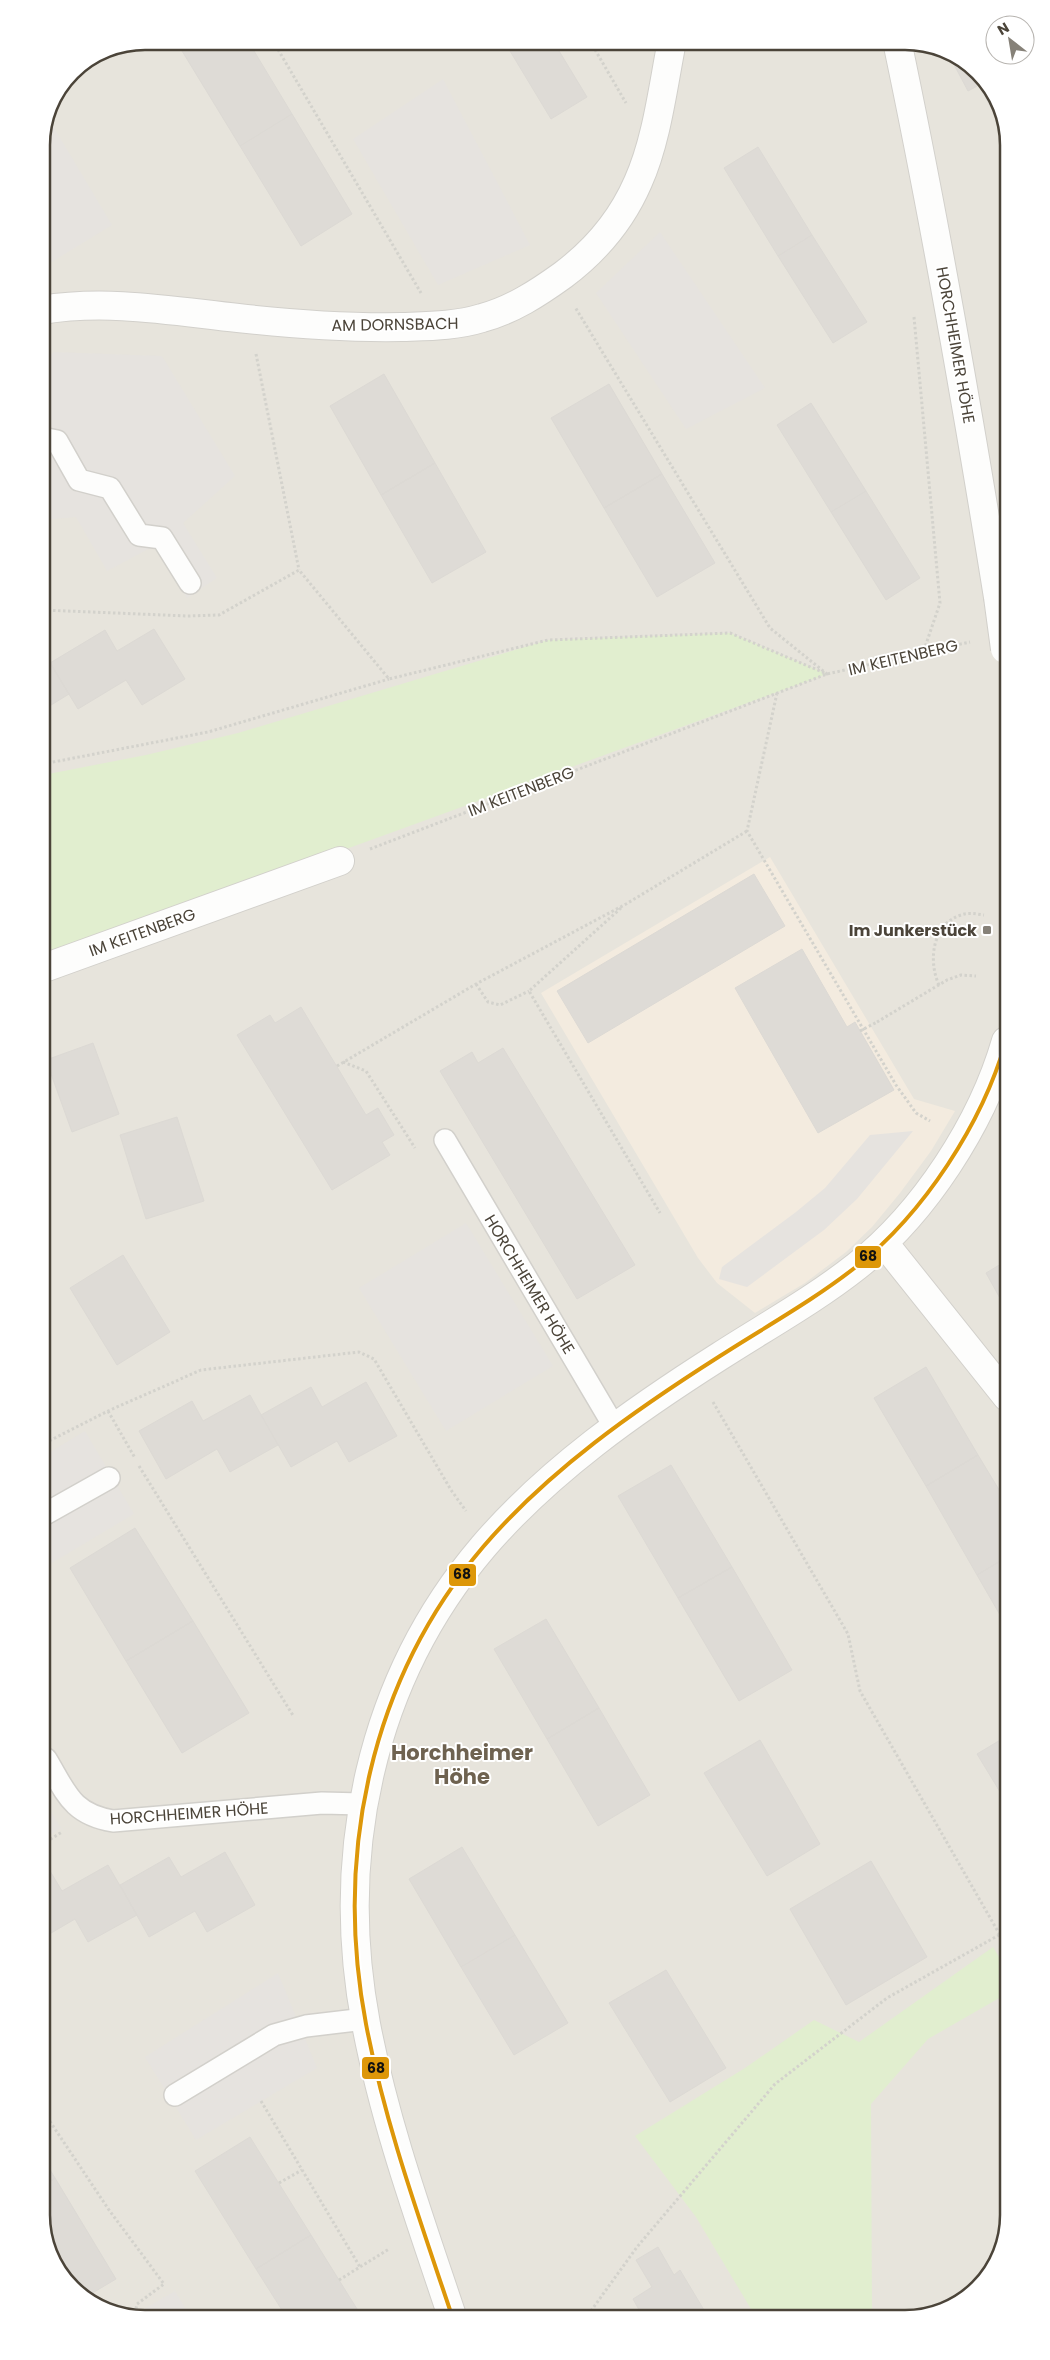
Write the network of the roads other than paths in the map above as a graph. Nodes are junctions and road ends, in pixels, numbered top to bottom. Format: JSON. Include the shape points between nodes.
{"nodes":[{"id":1,"x":670,"y":50,"type":"edge"},
{"id":2,"x":899,"y":50,"type":"edge"},
{"id":3,"x":50,"y":309,"type":"edge"},
{"id":4,"x":50,"y":440,"type":"edge"},
{"id":5,"x":190,"y":583,"type":"dead end"},
{"id":6,"x":1000,"y":611,"type":"edge"},
{"id":7,"x":340,"y":861,"type":"road end"},
{"id":8,"x":50,"y":966,"type":"edge"},
{"id":9,"x":1000,"y":1056,"type":"edge"},
{"id":10,"x":445,"y":1140,"type":"road end"},
{"id":11,"x":884,"y":1243,"type":"junction"},
{"id":12,"x":1000,"y":1388,"type":"edge"},
{"id":13,"x":615,"y":1428,"type":"junction"},
{"id":14,"x":109,"y":1478,"type":"dead end"},
{"id":15,"x":50,"y":1511,"type":"edge"},
{"id":16,"x":50,"y":1765,"type":"edge"},
{"id":17,"x":362,"y":1804,"type":"junction"},
{"id":18,"x":365,"y":2019,"type":"junction"},
{"id":19,"x":175,"y":2095,"type":"dead end"},
{"id":20,"x":450,"y":2310,"type":"edge"}],
"edges":[{"from":1,"to":3,"type":"street","name":"AM DORNSBACH","via":[[645,163],[629,199],[600,242],[580,261],[525,300],[506,309],[484,318],[441,326],[357,328],[249,320],[121,305]]},
{"from":2,"to":6,"type":"street","name":"HORCHHEIMER HÖHE","bridge":true,"via":[[957,344]]},
{"from":4,"to":5,"type":"lane","via":[[57,441],[79,480],[110,488],[139,535],[162,538]]},
{"from":7,"to":8,"type":"street","name":"IM KEITENBERG"},
{"from":9,"to":11,"type":"street","via":[[979,1108],[948,1162],[915,1209]]},
{"from":10,"to":13,"type":"lane","name":"HORCHHEIMER HÖHE"},
{"from":11,"to":12,"type":"street"},
{"from":11,"to":13,"type":"street","via":[[840,1278]]},
{"from":13,"to":17,"type":"street","via":[[509,1519],[483,1547],[441,1604],[422,1636],[392,1704]]},
{"from":14,"to":15,"type":"lane"},
{"from":16,"to":17,"type":"lane","name":"HORCHHEIMER HÖHE","via":[[77,1807],[89,1816],[113,1821],[322,1803]]},
{"from":17,"to":18,"type":"street","via":[[354,1874],[354,1910]]},
{"from":18,"to":19,"type":"lane","via":[[289,2029],[274,2035]]},
{"from":18,"to":20,"type":"street","via":[[389,2120]]}]}
